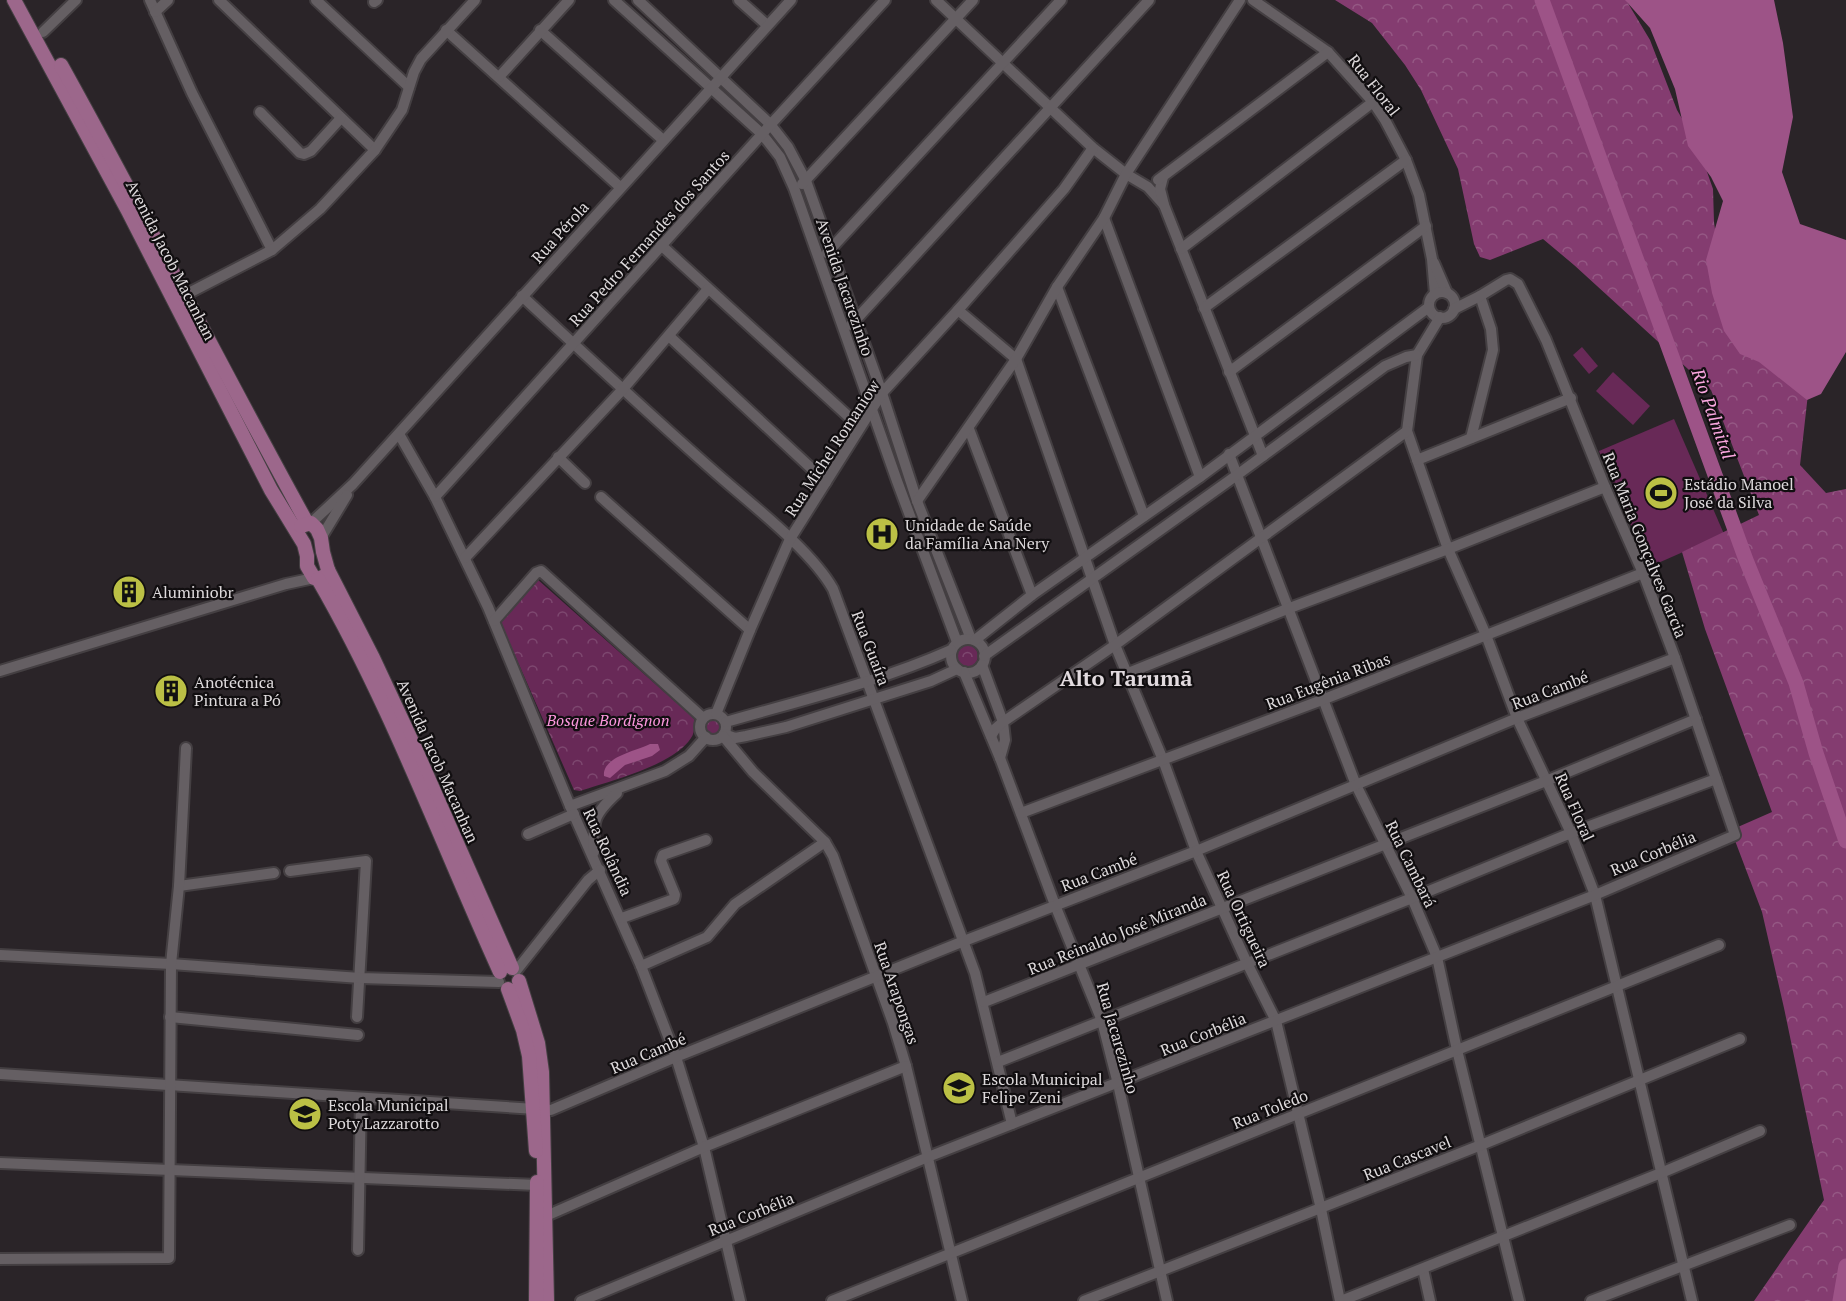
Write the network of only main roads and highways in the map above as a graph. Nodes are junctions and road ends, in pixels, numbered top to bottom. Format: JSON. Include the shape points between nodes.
{"nodes":[{"id":1,"x":14,"y":0,"type":"edge"},
{"id":2,"x":25,"y":0,"type":"edge"},
{"id":3,"x":309,"y":523,"type":"junction"},
{"id":4,"x":299,"y":536,"type":"junction"},
{"id":5,"x":317,"y":573,"type":"junction"},
{"id":6,"x":539,"y":1110,"type":"junction"},
{"id":7,"x":536,"y":1301,"type":"edge"},
{"id":8,"x":547,"y":1301,"type":"edge"}],
"edges":[{"from":1,"to":4,"type":"main road","name":"Avenida Jacob Macanhan","via":[[271,490]]},
{"from":2,"to":3,"type":"main road","name":"Avenida Jacob Macanhan"},
{"from":3,"to":4,"type":"main road","via":[[298,530]]},
{"from":3,"to":5,"type":"main road","name":"Avenida Jacob Macanhan","via":[[321,538],[323,552]]},
{"from":4,"to":5,"type":"main road","name":"Avenida Jacob Macanhan"},
{"from":5,"to":6,"type":"main road","name":"Avenida Jacob Macanhan","via":[[397,731],[509,977]]},
{"from":6,"to":7,"type":"main road","name":"Avenida Jacob Macanhan"},
{"from":6,"to":8,"type":"main road","name":"Avenida Jacob Macanhan"}]}
